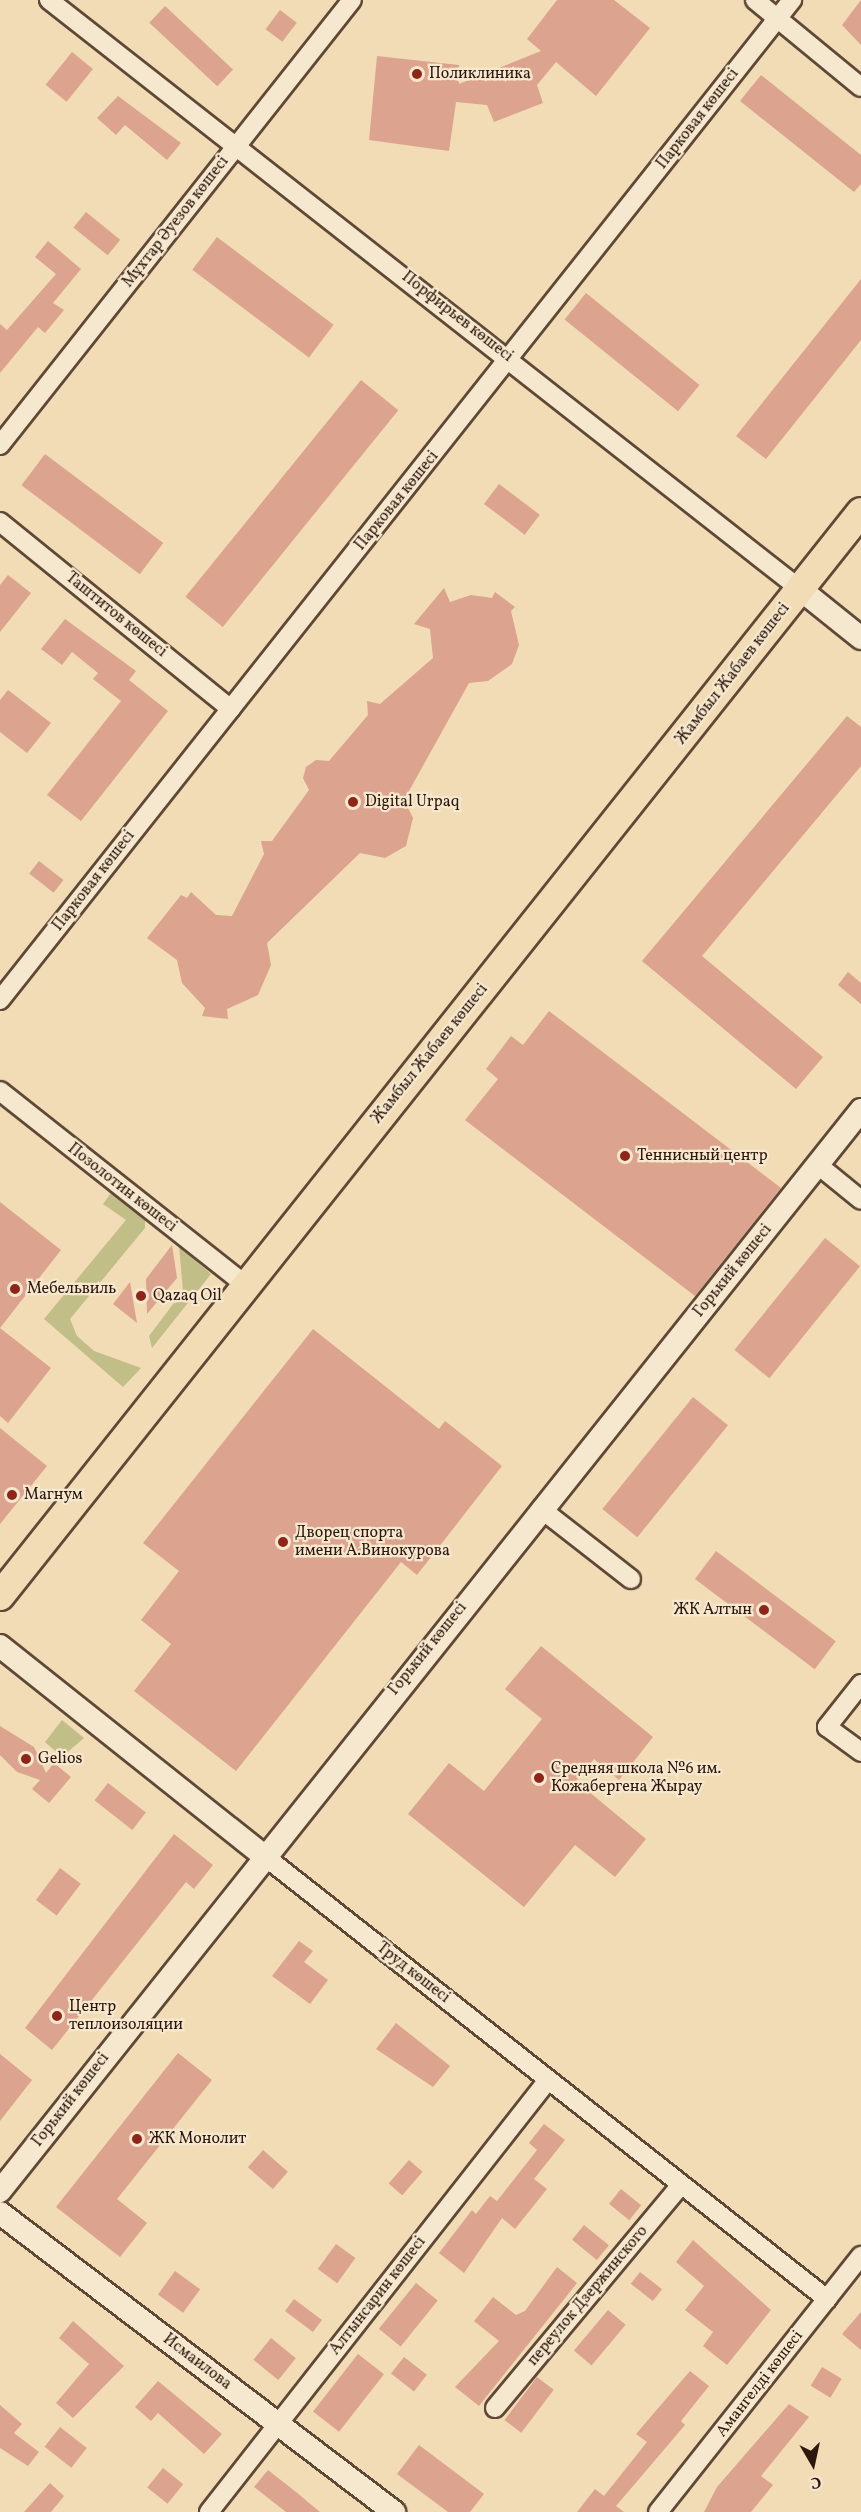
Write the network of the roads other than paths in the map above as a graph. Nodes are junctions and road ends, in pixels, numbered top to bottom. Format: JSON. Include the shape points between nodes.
{"nodes":[{"id":1,"x":49,"y":0,"type":"edge"},
{"id":2,"x":352,"y":0,"type":"edge"},
{"id":3,"x":755,"y":0,"type":"edge"},
{"id":4,"x":792,"y":0,"type":"edge"},
{"id":5,"x":778,"y":18,"type":"junction"},
{"id":6,"x":861,"y":87,"type":"edge"},
{"id":7,"x":236,"y":147,"type":"junction"},
{"id":8,"x":510,"y":358,"type":"junction"},
{"id":9,"x":0,"y":445,"type":"edge"},
{"id":10,"x":861,"y":512,"type":"edge"},
{"id":11,"x":0,"y":522,"type":"edge"},
{"id":12,"x":800,"y":589,"type":"junction"},
{"id":13,"x":861,"y":638,"type":"edge"},
{"id":14,"x":231,"y":709,"type":"junction"},
{"id":15,"x":0,"y":1000,"type":"edge"},
{"id":16,"x":0,"y":1091,"type":"edge"},
{"id":17,"x":861,"y":1110,"type":"edge"},
{"id":18,"x":818,"y":1165,"type":"junction"},
{"id":19,"x":861,"y":1200,"type":"edge"},
{"id":20,"x":244,"y":1284,"type":"junction"},
{"id":21,"x":541,"y":1509,"type":"junction"},
{"id":22,"x":631,"y":1579,"type":"dead end"},
{"id":23,"x":0,"y":1596,"type":"edge"},
{"id":24,"x":0,"y":1646,"type":"edge"},
{"id":25,"x":861,"y":1684,"type":"edge"},
{"id":26,"x":861,"y":1752,"type":"edge"},
{"id":27,"x":263,"y":1855,"type":"junction"},
{"id":28,"x":548,"y":2080,"type":"junction"},
{"id":29,"x":681,"y":2185,"type":"junction"},
{"id":30,"x":0,"y":2191,"type":"edge"},
{"id":31,"x":0,"y":2213,"type":"edge"},
{"id":32,"x":861,"y":2256,"type":"edge"},
{"id":33,"x":827,"y":2299,"type":"junction"},
{"id":34,"x":495,"y":2408,"type":"dead end"},
{"id":35,"x":278,"y":2424,"type":"junction"},
{"id":36,"x":209,"y":2512,"type":"edge"},
{"id":37,"x":394,"y":2512,"type":"edge"},
{"id":38,"x":658,"y":2512,"type":"edge"}],
"edges":[{"from":1,"to":7,"type":"street","name":"Порфирьев көшесі"},
{"from":2,"to":7,"type":"street","name":"Мұхтар Әуезов көшесі"},
{"from":3,"to":5,"type":"street"},
{"from":4,"to":5,"type":"street","name":"Парковая көшесі"},
{"from":5,"to":6,"type":"street"},
{"from":5,"to":8,"type":"street","name":"Парковая көшесі"},
{"from":7,"to":8,"type":"street","name":"Порфирьев көшесі"},
{"from":7,"to":9,"type":"street","name":"Мұхтар Әуезов көшесі"},
{"from":8,"to":12,"type":"street","name":"Порфирьев көшесі"},
{"from":8,"to":14,"type":"street","name":"Парковая көшесі"},
{"from":10,"to":12,"type":"main road","name":"Жамбыл Жабаев көшесі"},
{"from":11,"to":14,"type":"street","name":"Таштитов көшесі"},
{"from":12,"to":13,"type":"street","name":"Порфирьев көшесі"},
{"from":12,"to":20,"type":"main road","name":"Жамбыл Жабаев көшесі"},
{"from":14,"to":15,"type":"street","name":"Парковая көшесі"},
{"from":16,"to":20,"type":"street","name":"Позолотин көшесі"},
{"from":17,"to":18,"type":"street","name":"Горький көшесі"},
{"from":18,"to":19,"type":"street"},
{"from":18,"to":21,"type":"street","name":"Горький көшесі"},
{"from":20,"to":23,"type":"main road","name":"Жамбыл Жабаев көшесі"},
{"from":21,"to":22,"type":"street"},
{"from":21,"to":27,"type":"street","name":"Горький көшесі"},
{"from":24,"to":27,"type":"street","name":"Труд көшесі"},
{"from":25,"to":26,"type":"street","via":[[827,1728]]},
{"from":27,"to":28,"type":"street","name":"Труд көшесі"},
{"from":27,"to":30,"type":"street","name":"Горький көшесі"},
{"from":28,"to":29,"type":"street","name":"Труд көшесі"},
{"from":28,"to":35,"type":"street","name":"Алтынсарин көшесі"},
{"from":29,"to":33,"type":"street","name":"Труд көшесі"},
{"from":29,"to":34,"type":"street","name":"переулок Дзержинского"},
{"from":31,"to":35,"type":"street","name":"Исмаилова"},
{"from":32,"to":33,"type":"street","name":"Амангелді көшесі"},
{"from":33,"to":38,"type":"street","name":"Амангелді көшесі"},
{"from":35,"to":36,"type":"street","name":"Алтынсарин көшесі"},
{"from":35,"to":37,"type":"street","name":"Исмаилова"}]}
